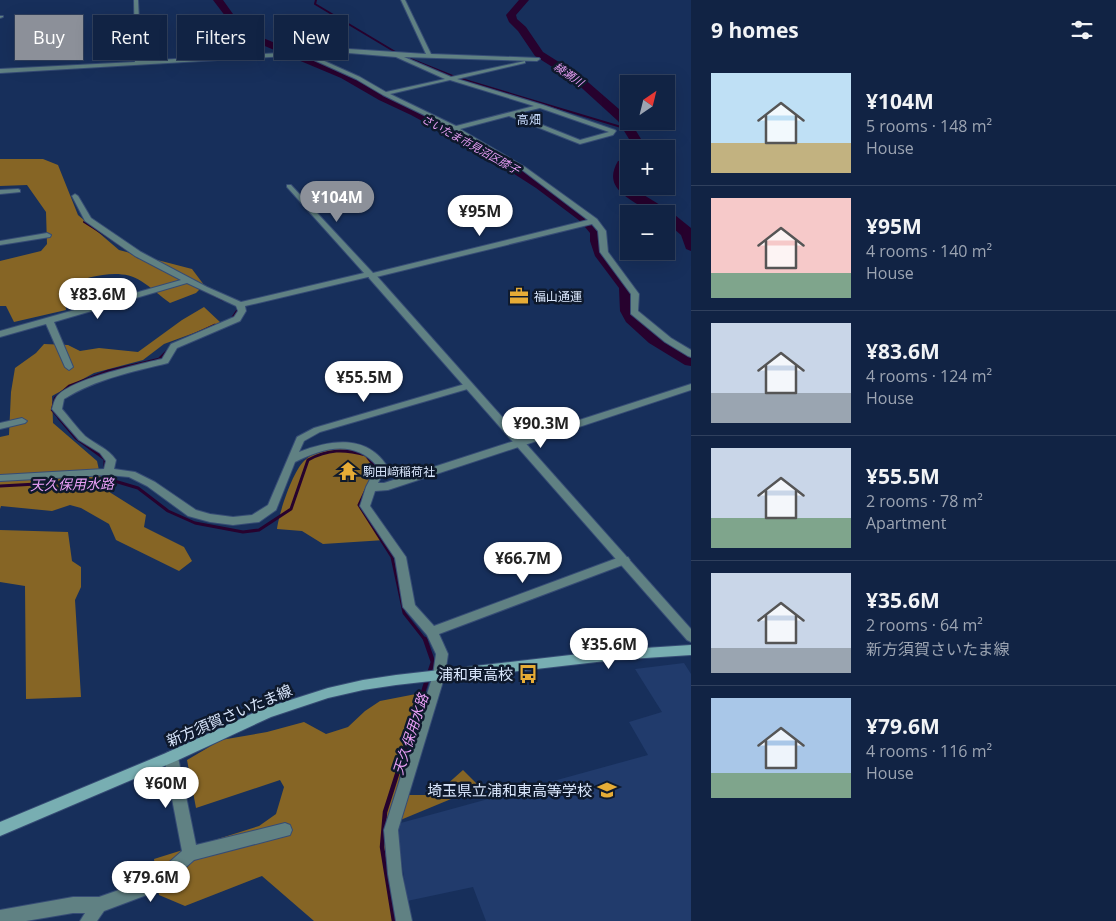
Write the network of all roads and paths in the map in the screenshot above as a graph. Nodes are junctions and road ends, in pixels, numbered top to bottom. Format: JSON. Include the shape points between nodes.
{"nodes":[{"id":1,"x":136,"y":0,"type":"edge"},
{"id":2,"x":403,"y":0,"type":"edge"},
{"id":3,"x":348,"y":51,"type":"edge"},
{"id":4,"x":274,"y":54,"type":"edge"},
{"id":5,"x":398,"y":55,"type":"junction"},
{"id":6,"x":429,"y":55,"type":"junction"},
{"id":7,"x":315,"y":60,"type":"edge"},
{"id":8,"x":138,"y":63,"type":"junction"},
{"id":9,"x":0,"y":72,"type":"edge"},
{"id":10,"x":448,"y":78,"type":"junction"},
{"id":11,"x":385,"y":94,"type":"junction"},
{"id":12,"x":541,"y":106,"type":"junction"},
{"id":13,"x":509,"y":114,"type":"junction"},
{"id":14,"x":455,"y":128,"type":"junction"},
{"id":15,"x":289,"y":186,"type":"dead end"},
{"id":16,"x":18,"y":191,"type":"dead end"},
{"id":17,"x":0,"y":192,"type":"edge"},
{"id":18,"x":75,"y":196,"type":"dead end"},
{"id":19,"x":594,"y":221,"type":"junction"},
{"id":20,"x":47,"y":235,"type":"dead end"},
{"id":21,"x":0,"y":243,"type":"edge"},
{"id":22,"x":370,"y":275,"type":"junction"},
{"id":23,"x":188,"y":280,"type":"junction"},
{"id":24,"x":240,"y":305,"type":"junction"},
{"id":25,"x":50,"y":320,"type":"junction"},
{"id":26,"x":0,"y":334,"type":"edge"},
{"id":27,"x":691,"y":354,"type":"edge"},
{"id":28,"x":69,"y":367,"type":"dead end"},
{"id":29,"x":468,"y":386,"type":"junction"},
{"id":30,"x":691,"y":387,"type":"edge"},
{"id":31,"x":22,"y":421,"type":"dead end"},
{"id":32,"x":0,"y":426,"type":"edge"},
{"id":33,"x":518,"y":443,"type":"junction"},
{"id":34,"x":290,"y":460,"type":"junction"},
{"id":35,"x":108,"y":472,"type":"junction"},
{"id":36,"x":0,"y":478,"type":"edge"},
{"id":37,"x":371,"y":487,"type":"junction"},
{"id":38,"x":624,"y":560,"type":"junction"},
{"id":39,"x":432,"y":632,"type":"junction"},
{"id":40,"x":690,"y":633,"type":"edge"},
{"id":41,"x":691,"y":650,"type":"edge"},
{"id":42,"x":439,"y":675,"type":"junction"},
{"id":43,"x":171,"y":757,"type":"junction"},
{"id":44,"x":0,"y":828,"type":"edge"},
{"id":45,"x":285,"y":830,"type":"dead end"},
{"id":46,"x":190,"y":854,"type":"junction"},
{"id":47,"x":99,"y":905,"type":"junction"},
{"id":48,"x":0,"y":918,"type":"edge"},
{"id":49,"x":88,"y":921,"type":"edge"},
{"id":50,"x":404,"y":921,"type":"edge"}],
"edges":[{"from":1,"to":8,"type":"street"},
{"from":2,"to":6,"type":"street"},
{"from":3,"to":5,"type":"street"},
{"from":4,"to":8,"type":"street"},
{"from":5,"to":6,"type":"street"},
{"from":5,"to":10,"type":"street"},
{"from":6,"to":10,"type":"street","via":[[535,59]]},
{"from":7,"to":11,"type":"street","via":[[358,78]]},
{"from":8,"to":9,"type":"street"},
{"from":10,"to":11,"type":"street"},
{"from":10,"to":12,"type":"street"},
{"from":11,"to":14,"type":"street"},
{"from":12,"to":13,"type":"street"},
{"from":12,"to":13,"type":"street","via":[[613,131],[580,142]]},
{"from":13,"to":14,"type":"street"},
{"from":14,"to":19,"type":"street","via":[[522,168]]},
{"from":15,"to":22,"type":"street"},
{"from":16,"to":17,"type":"street"},
{"from":18,"to":23,"type":"street","via":[[88,219],[96,225],[138,254]]},
{"from":19,"to":22,"type":"street"},
{"from":19,"to":27,"type":"street","via":[[602,231],[604,252],[636,294],[634,312]]},
{"from":20,"to":21,"type":"street"},
{"from":22,"to":24,"type":"street"},
{"from":22,"to":29,"type":"street"},
{"from":23,"to":24,"type":"street"},
{"from":23,"to":25,"type":"street"},
{"from":24,"to":35,"type":"street","via":[[242,311],[237,319],[174,346],[165,361],[107,375],[74,388],[60,398],[57,409],[82,438],[111,460]]},
{"from":25,"to":26,"type":"street"},
{"from":25,"to":28,"type":"street"},
{"from":29,"to":33,"type":"street"},
{"from":29,"to":34,"type":"street","via":[[317,430],[300,439]]},
{"from":30,"to":33,"type":"street"},
{"from":31,"to":32,"type":"street"},
{"from":33,"to":37,"type":"street","via":[[384,487]]},
{"from":33,"to":38,"type":"street"},
{"from":34,"to":35,"type":"street","via":[[272,508],[255,519],[225,520],[192,513],[131,474]]},
{"from":34,"to":37,"type":"street","via":[[324,446],[346,445],[368,450],[382,466]]},
{"from":35,"to":36,"type":"street"},
{"from":37,"to":39,"type":"street","via":[[365,506],[400,557],[409,607]]},
{"from":38,"to":39,"type":"street"},
{"from":38,"to":40,"type":"street"},
{"from":39,"to":42,"type":"street","via":[[442,654]]},
{"from":41,"to":42,"type":"main road","name":"新方須賀さいたま線","via":[[614,655]]},
{"from":42,"to":43,"type":"main road","name":"新方須賀さいたま線","via":[[363,685],[298,702]]},
{"from":42,"to":50,"type":"street","via":[[391,830]]},
{"from":43,"to":44,"type":"main road","name":"新方須賀さいたま線"},
{"from":43,"to":46,"type":"street"},
{"from":45,"to":46,"type":"street"},
{"from":46,"to":47,"type":"street","via":[[155,885]]},
{"from":47,"to":48,"type":"street","via":[[73,905]]},
{"from":47,"to":49,"type":"street"}]}
